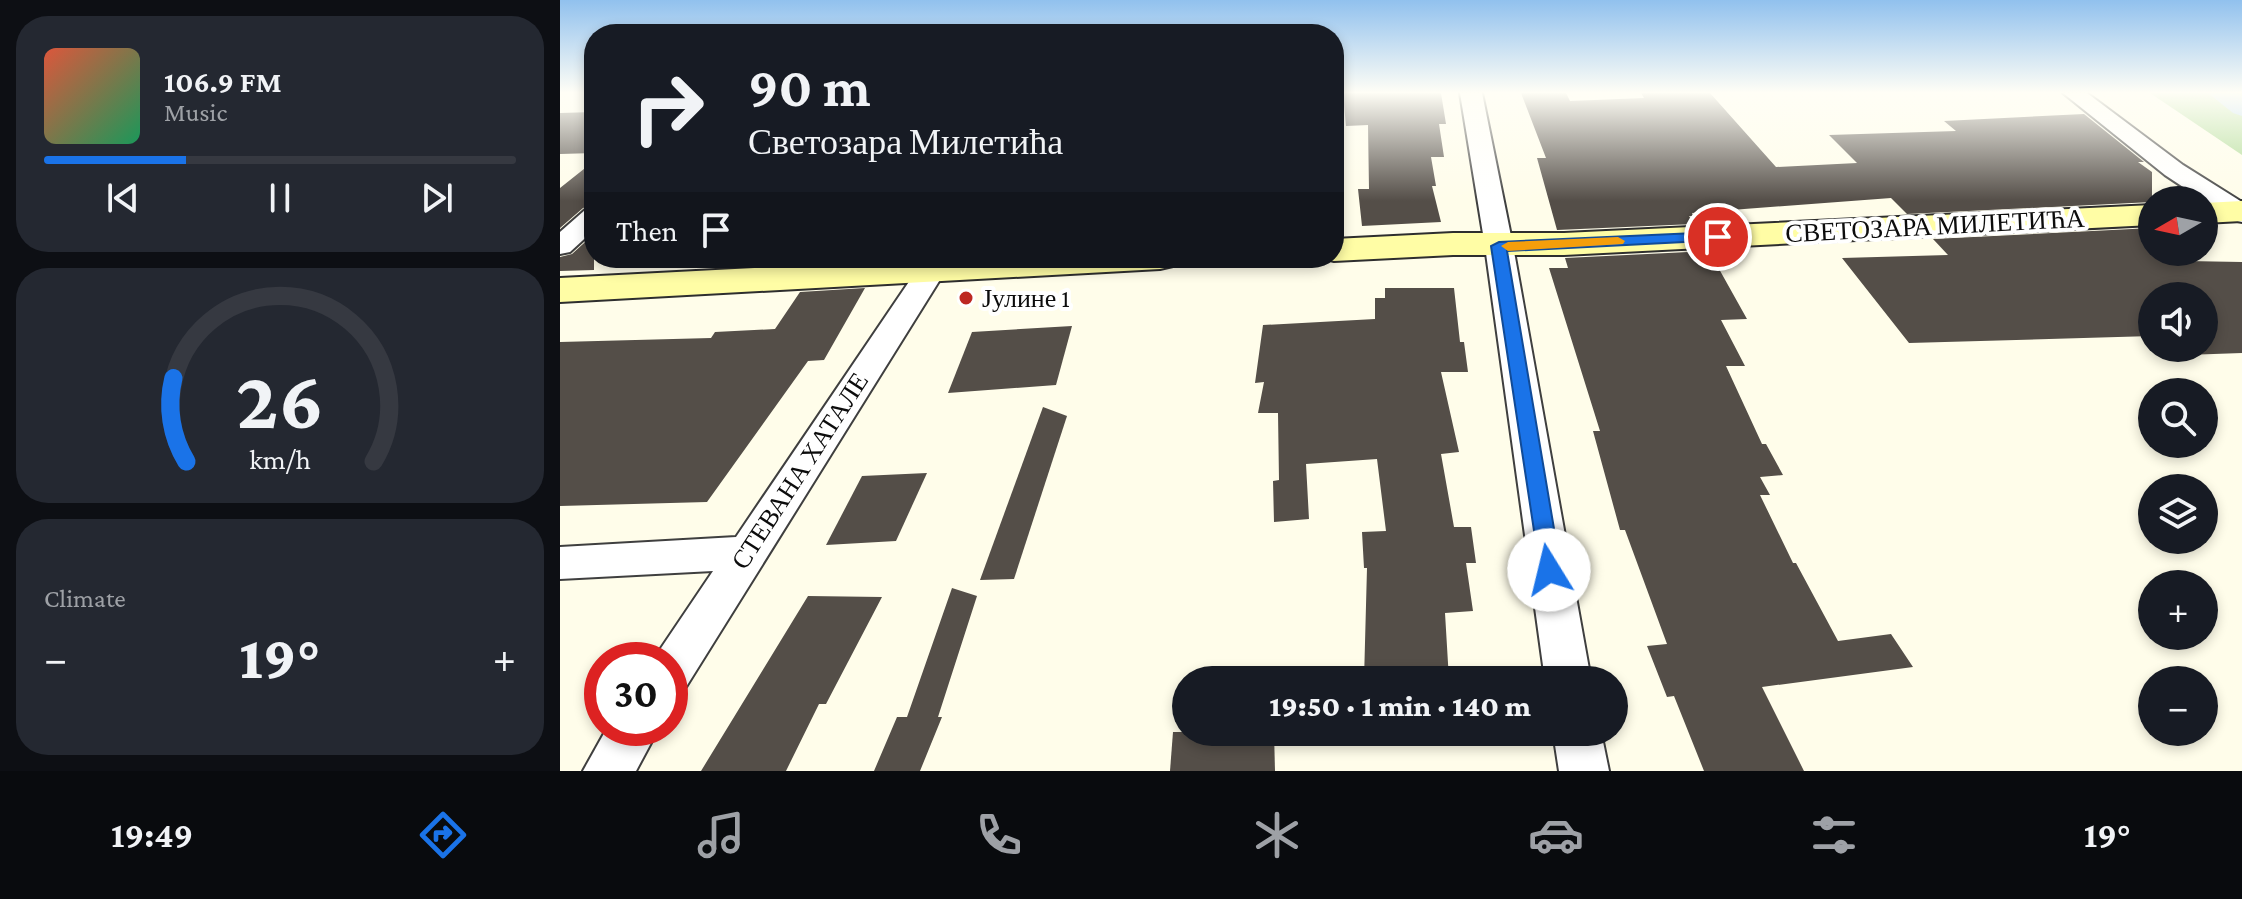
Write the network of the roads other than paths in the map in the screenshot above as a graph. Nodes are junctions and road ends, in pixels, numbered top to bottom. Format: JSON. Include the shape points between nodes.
{"nodes":[{"id":1,"x":1478,"y":129,"type":"edge"},
{"id":2,"x":2120,"y":129,"type":"edge"},
{"id":3,"x":2241,"y":212,"type":"edge"},
{"id":4,"x":2218,"y":213,"type":"edge"},
{"id":5,"x":2138,"y":216,"type":"edge"},
{"id":6,"x":584,"y":225,"type":"edge"},
{"id":7,"x":560,"y":246,"type":"edge"},
{"id":8,"x":1499,"y":246,"type":"junction"},
{"id":9,"x":1344,"y":249,"type":"edge"},
{"id":10,"x":969,"y":268,"type":"edge"},
{"id":11,"x":931,"y":270,"type":"junction"},
{"id":12,"x":560,"y":290,"type":"edge"},
{"id":13,"x":745,"y":553,"type":"junction"},
{"id":14,"x":560,"y":563,"type":"edge"},
{"id":15,"x":688,"y":644,"type":"edge"},
{"id":16,"x":1566,"y":666,"type":"edge"},
{"id":17,"x":624,"y":746,"type":"edge"},
{"id":18,"x":1580,"y":746,"type":"edge"},
{"id":19,"x":608,"y":771,"type":"edge"},
{"id":20,"x":1584,"y":771,"type":"edge"}],
"edges":[{"from":1,"to":8,"type":"street"},
{"from":2,"to":3,"type":"street"},
{"from":3,"to":4,"type":"main road"},
{"from":5,"to":8,"type":"main road","name":"СВЕТОЗАРА МИЛЕТИЋА"},
{"from":6,"to":7,"type":"street"},
{"from":8,"to":9,"type":"main road","name":"СВЕТОЗАРА МИЛЕТИЋА"},
{"from":8,"to":16,"type":"street"},
{"from":10,"to":11,"type":"main road"},
{"from":11,"to":12,"type":"main road"},
{"from":11,"to":13,"type":"street","name":"СТЕВАНА ХАТАЛЕ"},
{"from":13,"to":14,"type":"street"},
{"from":13,"to":15,"type":"street","name":"СТЕВАНА ХАТАЛЕ"},
{"from":17,"to":19,"type":"street"},
{"from":18,"to":20,"type":"street"}]}
